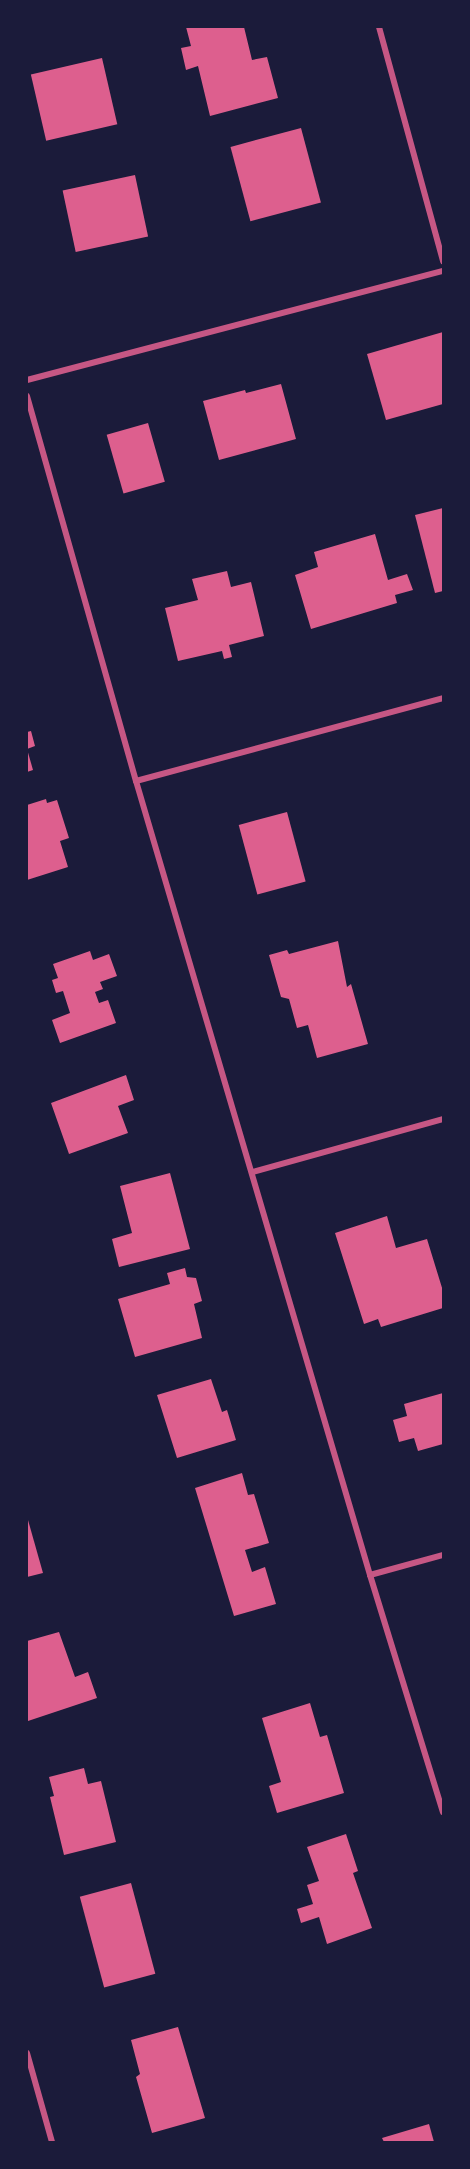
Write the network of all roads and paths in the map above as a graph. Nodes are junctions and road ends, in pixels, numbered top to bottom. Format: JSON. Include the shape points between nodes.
{"nodes":[{"id":1,"x":379,"y":27,"type":"edge"},
{"id":2,"x":443,"y":261,"type":"edge"},
{"id":3,"x":443,"y":271,"type":"edge"},
{"id":4,"x":27,"y":380,"type":"edge"},
{"id":5,"x":27,"y":396,"type":"edge"},
{"id":6,"x":443,"y":698,"type":"edge"},
{"id":7,"x":136,"y":782,"type":"junction"},
{"id":8,"x":443,"y":1119,"type":"edge"},
{"id":9,"x":253,"y":1172,"type":"junction"},
{"id":10,"x":443,"y":1555,"type":"edge"},
{"id":11,"x":370,"y":1575,"type":"junction"},
{"id":12,"x":443,"y":1812,"type":"edge"},
{"id":13,"x":27,"y":2054,"type":"edge"},
{"id":14,"x":52,"y":2142,"type":"edge"}],
"edges":[{"from":1,"to":2,"type":"street"},
{"from":3,"to":4,"type":"street"},
{"from":5,"to":7,"type":"street"},
{"from":6,"to":7,"type":"street"},
{"from":7,"to":9,"type":"street"},
{"from":8,"to":9,"type":"street"},
{"from":9,"to":11,"type":"street"},
{"from":10,"to":11,"type":"street"},
{"from":11,"to":12,"type":"street"},
{"from":13,"to":14,"type":"street"}]}
